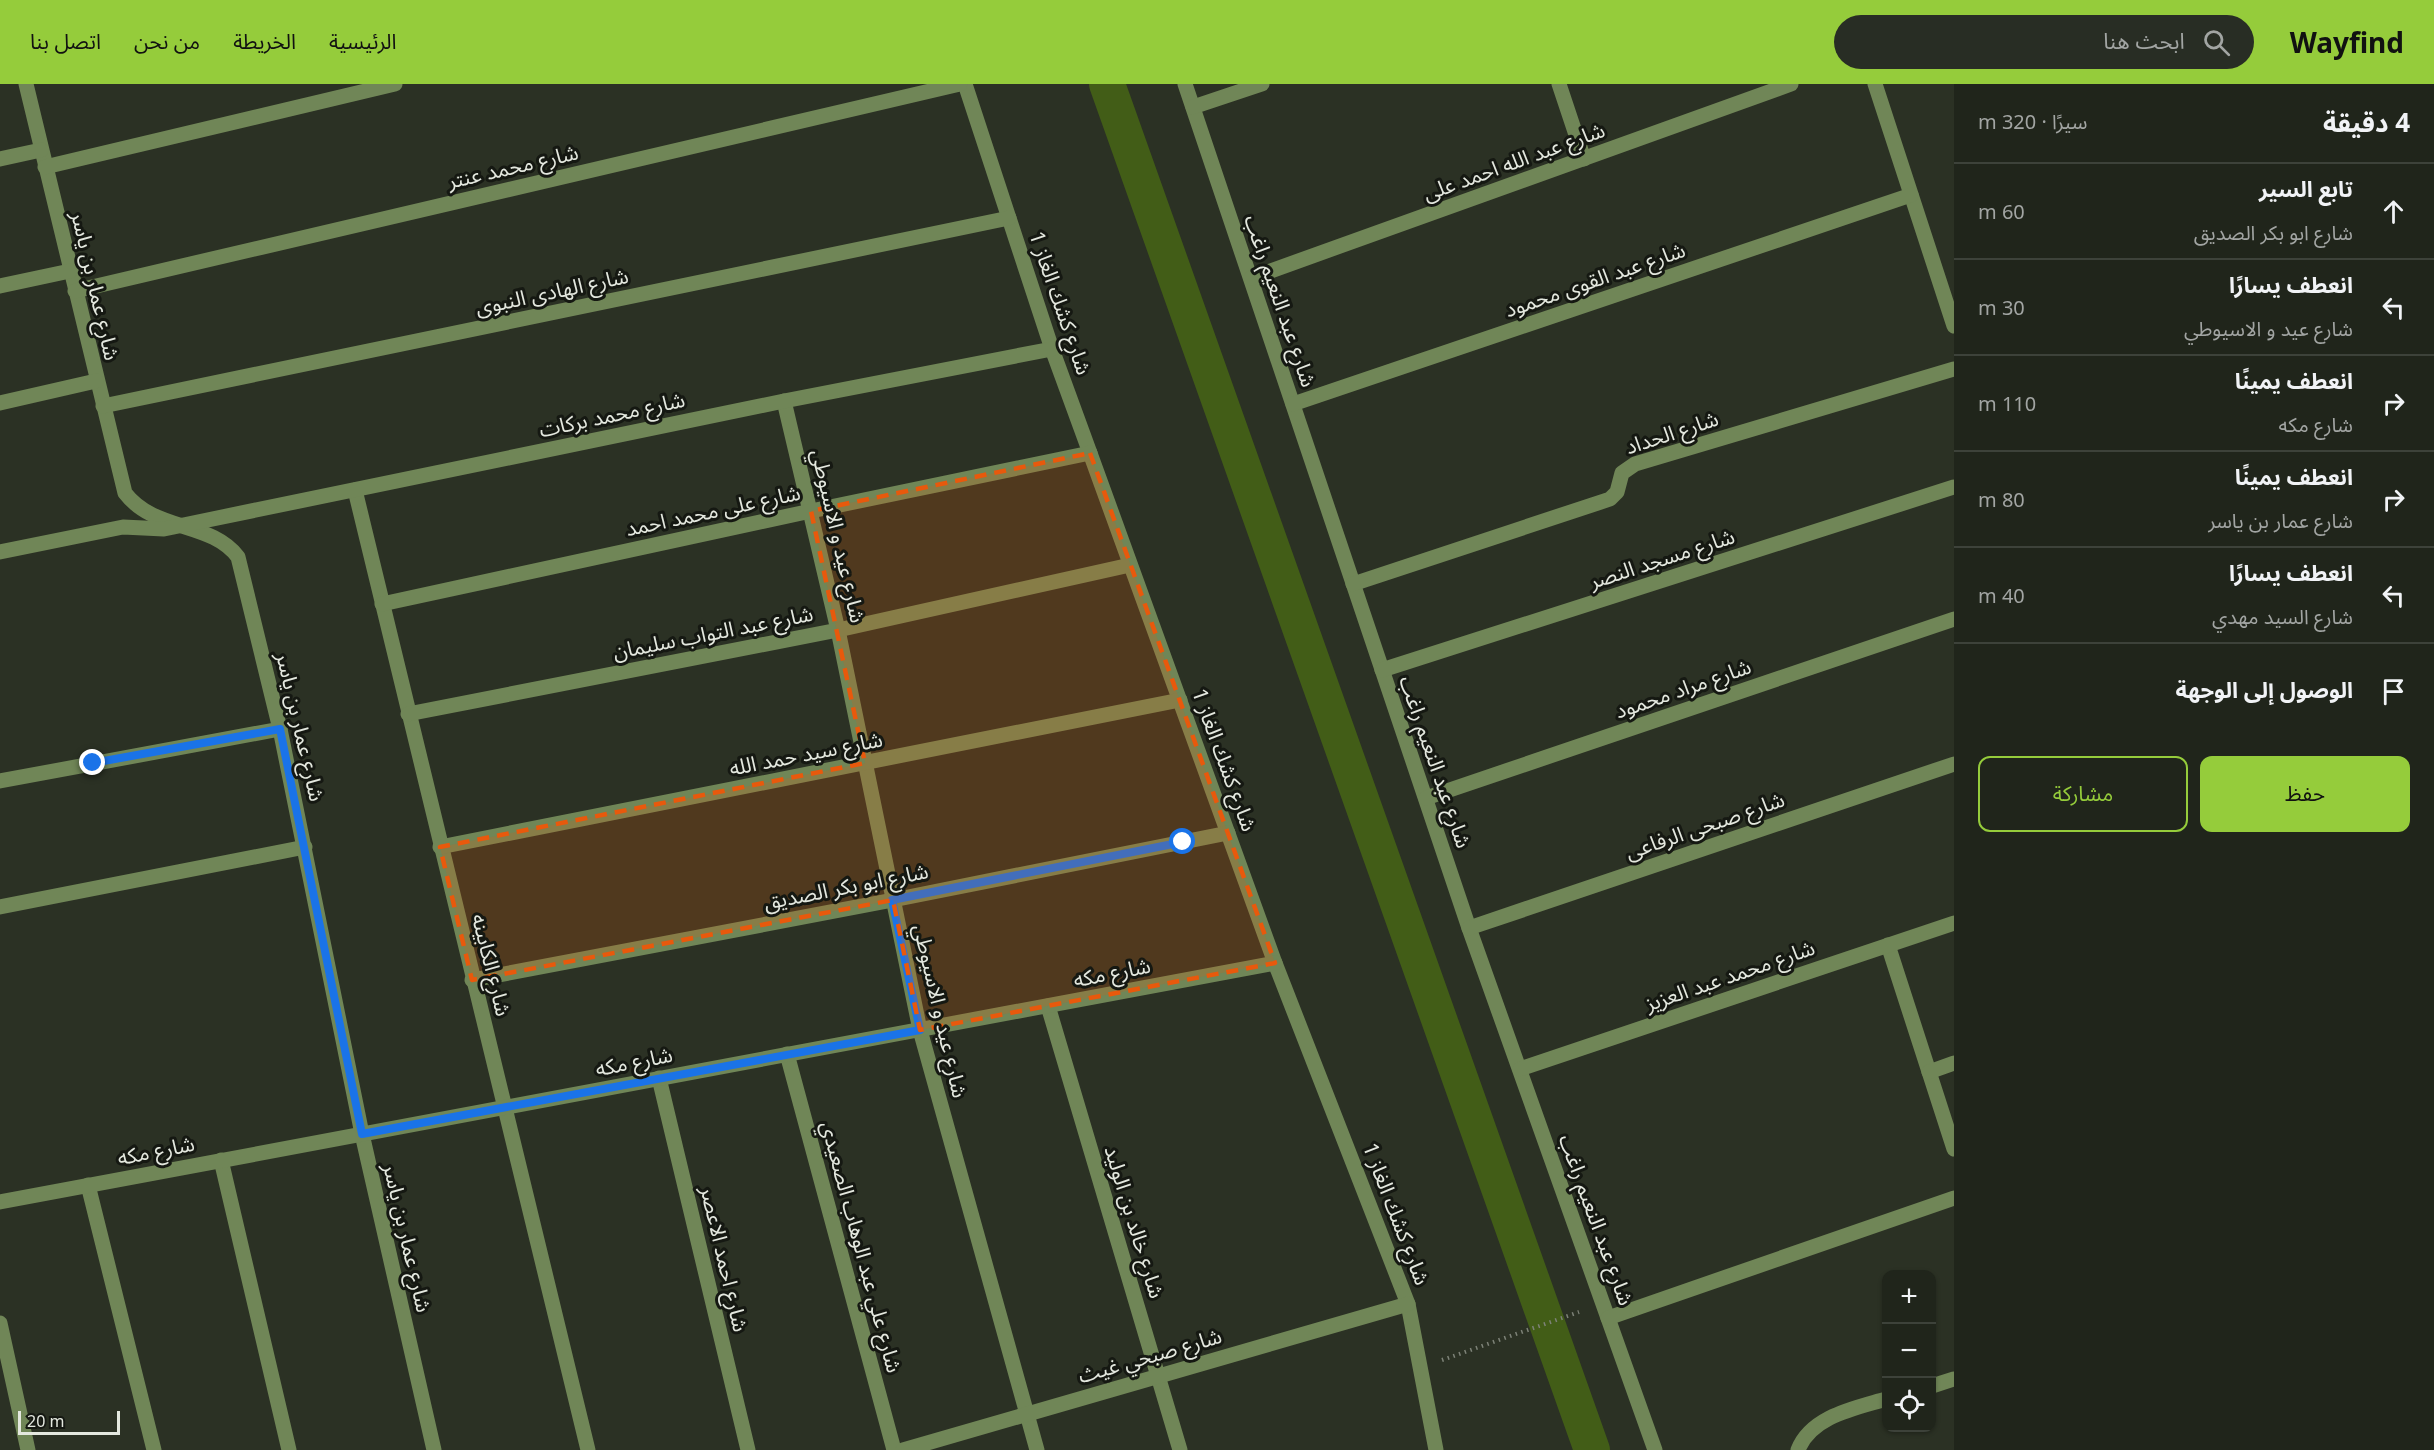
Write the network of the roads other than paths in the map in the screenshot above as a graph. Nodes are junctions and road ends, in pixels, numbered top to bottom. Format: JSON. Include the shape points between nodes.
{"nodes":[{"id":1,"x":26,"y":84,"type":"edge"},
{"id":2,"x":395,"y":84,"type":"edge"},
{"id":3,"x":960,"y":84,"type":"edge"},
{"id":4,"x":965,"y":84,"type":"edge"},
{"id":5,"x":1185,"y":84,"type":"edge"},
{"id":6,"x":1262,"y":84,"type":"edge"},
{"id":7,"x":1559,"y":84,"type":"edge"},
{"id":8,"x":1791,"y":84,"type":"edge"},
{"id":9,"x":1875,"y":84,"type":"edge"},
{"id":10,"x":1193,"y":107,"type":"junction"},
{"id":11,"x":41,"y":150,"type":"junction"},
{"id":12,"x":0,"y":159,"type":"edge"},
{"id":13,"x":1584,"y":159,"type":"junction"},
{"id":14,"x":45,"y":167,"type":"junction"},
{"id":15,"x":1911,"y":195,"type":"junction"},
{"id":16,"x":1009,"y":218,"type":"junction"},
{"id":17,"x":70,"y":271,"type":"junction"},
{"id":18,"x":1251,"y":278,"type":"junction"},
{"id":19,"x":0,"y":286,"type":"edge"},
{"id":20,"x":75,"y":291,"type":"junction"},
{"id":21,"x":1954,"y":326,"type":"edge"},
{"id":22,"x":1052,"y":349,"type":"junction"},
{"id":23,"x":1954,"y":369,"type":"edge"},
{"id":24,"x":96,"y":381,"type":"junction"},
{"id":25,"x":784,"y":401,"type":"junction"},
{"id":26,"x":0,"y":403,"type":"edge"},
{"id":27,"x":1293,"y":404,"type":"junction"},
{"id":28,"x":103,"y":406,"type":"junction"},
{"id":29,"x":1090,"y":453,"type":"junction"},
{"id":30,"x":1954,"y":487,"type":"edge"},
{"id":31,"x":355,"y":490,"type":"junction"},
{"id":32,"x":812,"y":511,"type":"junction"},
{"id":33,"x":181,"y":526,"type":"junction"},
{"id":34,"x":0,"y":552,"type":"edge"},
{"id":35,"x":1131,"y":565,"type":"junction"},
{"id":36,"x":1353,"y":584,"type":"junction"},
{"id":37,"x":382,"y":604,"type":"junction"},
{"id":38,"x":1954,"y":619,"type":"edge"},
{"id":39,"x":838,"y":630,"type":"junction"},
{"id":40,"x":1382,"y":670,"type":"junction"},
{"id":41,"x":1180,"y":700,"type":"junction"},
{"id":42,"x":408,"y":714,"type":"junction"},
{"id":43,"x":280,"y":729,"type":"junction"},
{"id":44,"x":865,"y":763,"type":"junction"},
{"id":45,"x":1954,"y":764,"type":"edge"},
{"id":46,"x":0,"y":780,"type":"edge"},
{"id":47,"x":1426,"y":798,"type":"junction"},
{"id":48,"x":1228,"y":833,"type":"junction"},
{"id":49,"x":305,"y":847,"type":"junction"},
{"id":50,"x":440,"y":847,"type":"junction"},
{"id":51,"x":892,"y":900,"type":"junction"},
{"id":52,"x":0,"y":907,"type":"edge"},
{"id":53,"x":1954,"y":923,"type":"edge"},
{"id":54,"x":1469,"y":928,"type":"junction"},
{"id":55,"x":1888,"y":945,"type":"junction"},
{"id":56,"x":1275,"y":963,"type":"junction"},
{"id":57,"x":472,"y":980,"type":"junction"},
{"id":58,"x":1048,"y":1006,"type":"junction"},
{"id":59,"x":920,"y":1030,"type":"junction"},
{"id":60,"x":787,"y":1054,"type":"junction"},
{"id":61,"x":1954,"y":1063,"type":"edge"},
{"id":62,"x":1520,"y":1069,"type":"junction"},
{"id":63,"x":1929,"y":1072,"type":"junction"},
{"id":64,"x":659,"y":1078,"type":"junction"},
{"id":65,"x":505,"y":1107,"type":"junction"},
{"id":66,"x":362,"y":1134,"type":"junction"},
{"id":67,"x":1954,"y":1149,"type":"edge"},
{"id":68,"x":221,"y":1160,"type":"junction"},
{"id":69,"x":88,"y":1185,"type":"junction"},
{"id":70,"x":1954,"y":1198,"type":"edge"},
{"id":71,"x":0,"y":1202,"type":"edge"},
{"id":72,"x":1408,"y":1304,"type":"junction"},
{"id":73,"x":1605,"y":1311,"type":"junction"},
{"id":74,"x":0,"y":1323,"type":"edge"},
{"id":75,"x":1158,"y":1376,"type":"junction"},
{"id":76,"x":1954,"y":1379,"type":"edge"},
{"id":77,"x":1936,"y":1385,"type":"edge"},
{"id":78,"x":1882,"y":1401,"type":"edge"},
{"id":79,"x":1027,"y":1413,"type":"junction"},
{"id":80,"x":28,"y":1450,"type":"edge"},
{"id":81,"x":154,"y":1450,"type":"edge"},
{"id":82,"x":289,"y":1450,"type":"edge"},
{"id":83,"x":434,"y":1450,"type":"edge"},
{"id":84,"x":588,"y":1450,"type":"edge"},
{"id":85,"x":748,"y":1450,"type":"edge"},
{"id":86,"x":894,"y":1450,"type":"edge"},
{"id":87,"x":903,"y":1450,"type":"edge"},
{"id":88,"x":1037,"y":1450,"type":"edge"},
{"id":89,"x":1180,"y":1450,"type":"edge"},
{"id":90,"x":1436,"y":1450,"type":"edge"},
{"id":91,"x":1655,"y":1450,"type":"edge"},
{"id":92,"x":1798,"y":1450,"type":"edge"}],
"edges":[{"from":1,"to":11,"type":"street","name":"شارع عمار بن ياسر"},
{"from":2,"to":14,"type":"street"},
{"from":3,"to":20,"type":"street","name":"شارع محمد عنتر"},
{"from":4,"to":16,"type":"street","name":"شارع كشك الغاز 1"},
{"from":5,"to":10,"type":"street","name":"شارع عبد النعيم راغب"},
{"from":6,"to":10,"type":"street"},
{"from":7,"to":13,"type":"street"},
{"from":8,"to":13,"type":"street","name":"شارع عبد الله احمد على"},
{"from":9,"to":15,"type":"street"},
{"from":10,"to":18,"type":"street","name":"شارع عبد النعيم راغب"},
{"from":11,"to":12,"type":"street"},
{"from":11,"to":14,"type":"street","name":"شارع عمار بن ياسر"},
{"from":13,"to":18,"type":"street","name":"شارع عبد الله احمد على"},
{"from":14,"to":17,"type":"street","name":"شارع عمار بن ياسر"},
{"from":15,"to":21,"type":"street"},
{"from":15,"to":27,"type":"street","name":"شارع عبد القوى محمود"},
{"from":16,"to":22,"type":"street","name":"شارع كشك الغاز 1"},
{"from":16,"to":28,"type":"street","name":"شارع الهادى النبوى"},
{"from":17,"to":19,"type":"street"},
{"from":17,"to":20,"type":"street","name":"شارع عمار بن ياسر"},
{"from":18,"to":27,"type":"street","name":"شارع عبد النعيم راغب"},
{"from":20,"to":24,"type":"street","name":"شارع عمار بن ياسر"},
{"from":22,"to":25,"type":"street","name":"شارع محمد بركات"},
{"from":22,"to":29,"type":"street","name":"شارع كشك الغاز 1"},
{"from":23,"to":36,"type":"street","name":"شارع الحداد","via":[[1635,464],[1622,473],[1617,492],[1610,499]]},
{"from":24,"to":26,"type":"street"},
{"from":24,"to":28,"type":"street","name":"شارع عمار بن ياسر"},
{"from":25,"to":31,"type":"street","name":"شارع محمد بركات"},
{"from":25,"to":32,"type":"street","name":"شارع عيد و الاسيوطي"},
{"from":27,"to":36,"type":"street","name":"شارع عبد النعيم راغب"},
{"from":28,"to":33,"type":"street","name":"شارع عمار بن ياسر","via":[[125,493],[149,515]]},
{"from":29,"to":32,"type":"street","name":"شارع على محمد احمد"},
{"from":29,"to":35,"type":"street","name":"شارع كشك الغاز 1"},
{"from":30,"to":40,"type":"street","name":"شارع مسجد النصر"},
{"from":31,"to":33,"type":"street","name":"شارع محمد بركات"},
{"from":31,"to":37,"type":"street","name":"شارع الكابينه"},
{"from":32,"to":37,"type":"street","name":"شارع على محمد احمد"},
{"from":32,"to":39,"type":"street","name":"شارع عيد و الاسيوطي"},
{"from":33,"to":34,"type":"street","name":"شارع محمد بركات","via":[[123,527]]},
{"from":33,"to":43,"type":"street","name":"شارع عمار بن ياسر","via":[[230,546],[238,557]]},
{"from":35,"to":39,"type":"street","name":"شارع عبد التواب سليمان"},
{"from":35,"to":41,"type":"street","name":"شارع كشك الغاز 1"},
{"from":36,"to":40,"type":"street","name":"شارع عبد النعيم راغب"},
{"from":37,"to":42,"type":"street","name":"شارع الكابينه"},
{"from":38,"to":47,"type":"street","name":"شارع مراد محمود"},
{"from":39,"to":42,"type":"street","name":"شارع عبد التواب سليمان"},
{"from":39,"to":44,"type":"street","name":"شارع عيد و الاسيوطي"},
{"from":40,"to":47,"type":"street","name":"شارع عبد النعيم راغب"},
{"from":41,"to":44,"type":"street","name":"شارع سيد حمد الله"},
{"from":41,"to":48,"type":"street","name":"شارع كشك الغاز 1"},
{"from":42,"to":50,"type":"street","name":"شارع الكابينه"},
{"from":43,"to":46,"type":"street"},
{"from":43,"to":49,"type":"street","name":"شارع عمار بن ياسر"},
{"from":44,"to":50,"type":"street","name":"شارع سيد حمد الله"},
{"from":44,"to":51,"type":"street","name":"شارع عيد و الاسيوطي"},
{"from":45,"to":54,"type":"street","name":"شارع صبحى الرفاعى"},
{"from":47,"to":54,"type":"street","name":"شارع عبد النعيم راغب"},
{"from":48,"to":51,"type":"street","name":"شارع ابو بكر الصديق"},
{"from":48,"to":56,"type":"street","name":"شارع كشك الغاز 1"},
{"from":49,"to":52,"type":"street"},
{"from":49,"to":66,"type":"street","name":"شارع عمار بن ياسر"},
{"from":50,"to":57,"type":"street","name":"شارع الكابينه"},
{"from":51,"to":57,"type":"street","name":"شارع ابو بكر الصديق"},
{"from":51,"to":59,"type":"street","name":"شارع عيد و الاسيوطي"},
{"from":53,"to":55,"type":"street","name":"شارع محمد عبد العزيز"},
{"from":54,"to":62,"type":"street","name":"شارع عبد النعيم راغب"},
{"from":55,"to":62,"type":"street","name":"شارع محمد عبد العزيز"},
{"from":55,"to":63,"type":"street"},
{"from":56,"to":58,"type":"street","name":"شارع مكه"},
{"from":56,"to":72,"type":"street","name":"شارع كشك الغاز 1"},
{"from":57,"to":65,"type":"street","name":"شارع الكابينه"},
{"from":58,"to":59,"type":"street","name":"شارع مكه"},
{"from":58,"to":75,"type":"street","name":"شارع خالد بن الوليد"},
{"from":59,"to":60,"type":"street","name":"شارع مكه"},
{"from":59,"to":79,"type":"street","name":"شارع عيد و الاسيوطي"},
{"from":60,"to":64,"type":"street","name":"شارع مكه"},
{"from":60,"to":86,"type":"street","name":"شارع علي عبد الوهاب الصعيدي"},
{"from":61,"to":63,"type":"street"},
{"from":62,"to":73,"type":"street","name":"شارع عبد النعيم راغب"},
{"from":63,"to":67,"type":"street"},
{"from":64,"to":65,"type":"street","name":"شارع مكه"},
{"from":64,"to":85,"type":"street","name":"شارع احمد الاعصر"},
{"from":65,"to":66,"type":"street","name":"شارع مكه"},
{"from":65,"to":84,"type":"street","name":"شارع الكابينه"},
{"from":66,"to":68,"type":"street","name":"شارع مكه"},
{"from":66,"to":83,"type":"street","name":"شارع عمار بن ياسر"},
{"from":68,"to":69,"type":"street","name":"شارع مكه"},
{"from":68,"to":82,"type":"street"},
{"from":69,"to":71,"type":"street","name":"شارع مكه"},
{"from":69,"to":81,"type":"street"},
{"from":70,"to":73,"type":"street"},
{"from":72,"to":75,"type":"street","name":"شارع صبحي غيث"},
{"from":72,"to":90,"type":"street","name":"شارع كشك الغاز 1"},
{"from":73,"to":91,"type":"street","name":"شارع عبد النعيم راغب"},
{"from":74,"to":80,"type":"street"},
{"from":75,"to":79,"type":"street","name":"شارع صبحي غيث"},
{"from":75,"to":89,"type":"street","name":"شارع خالد بن الوليد"},
{"from":76,"to":77,"type":"street"},
{"from":78,"to":92,"type":"street","via":[[1838,1414],[1808,1436]]},
{"from":79,"to":87,"type":"street","name":"شارع صبحي غيث"},
{"from":79,"to":88,"type":"street","name":"شارع عيد و الاسيوطي"}]}
